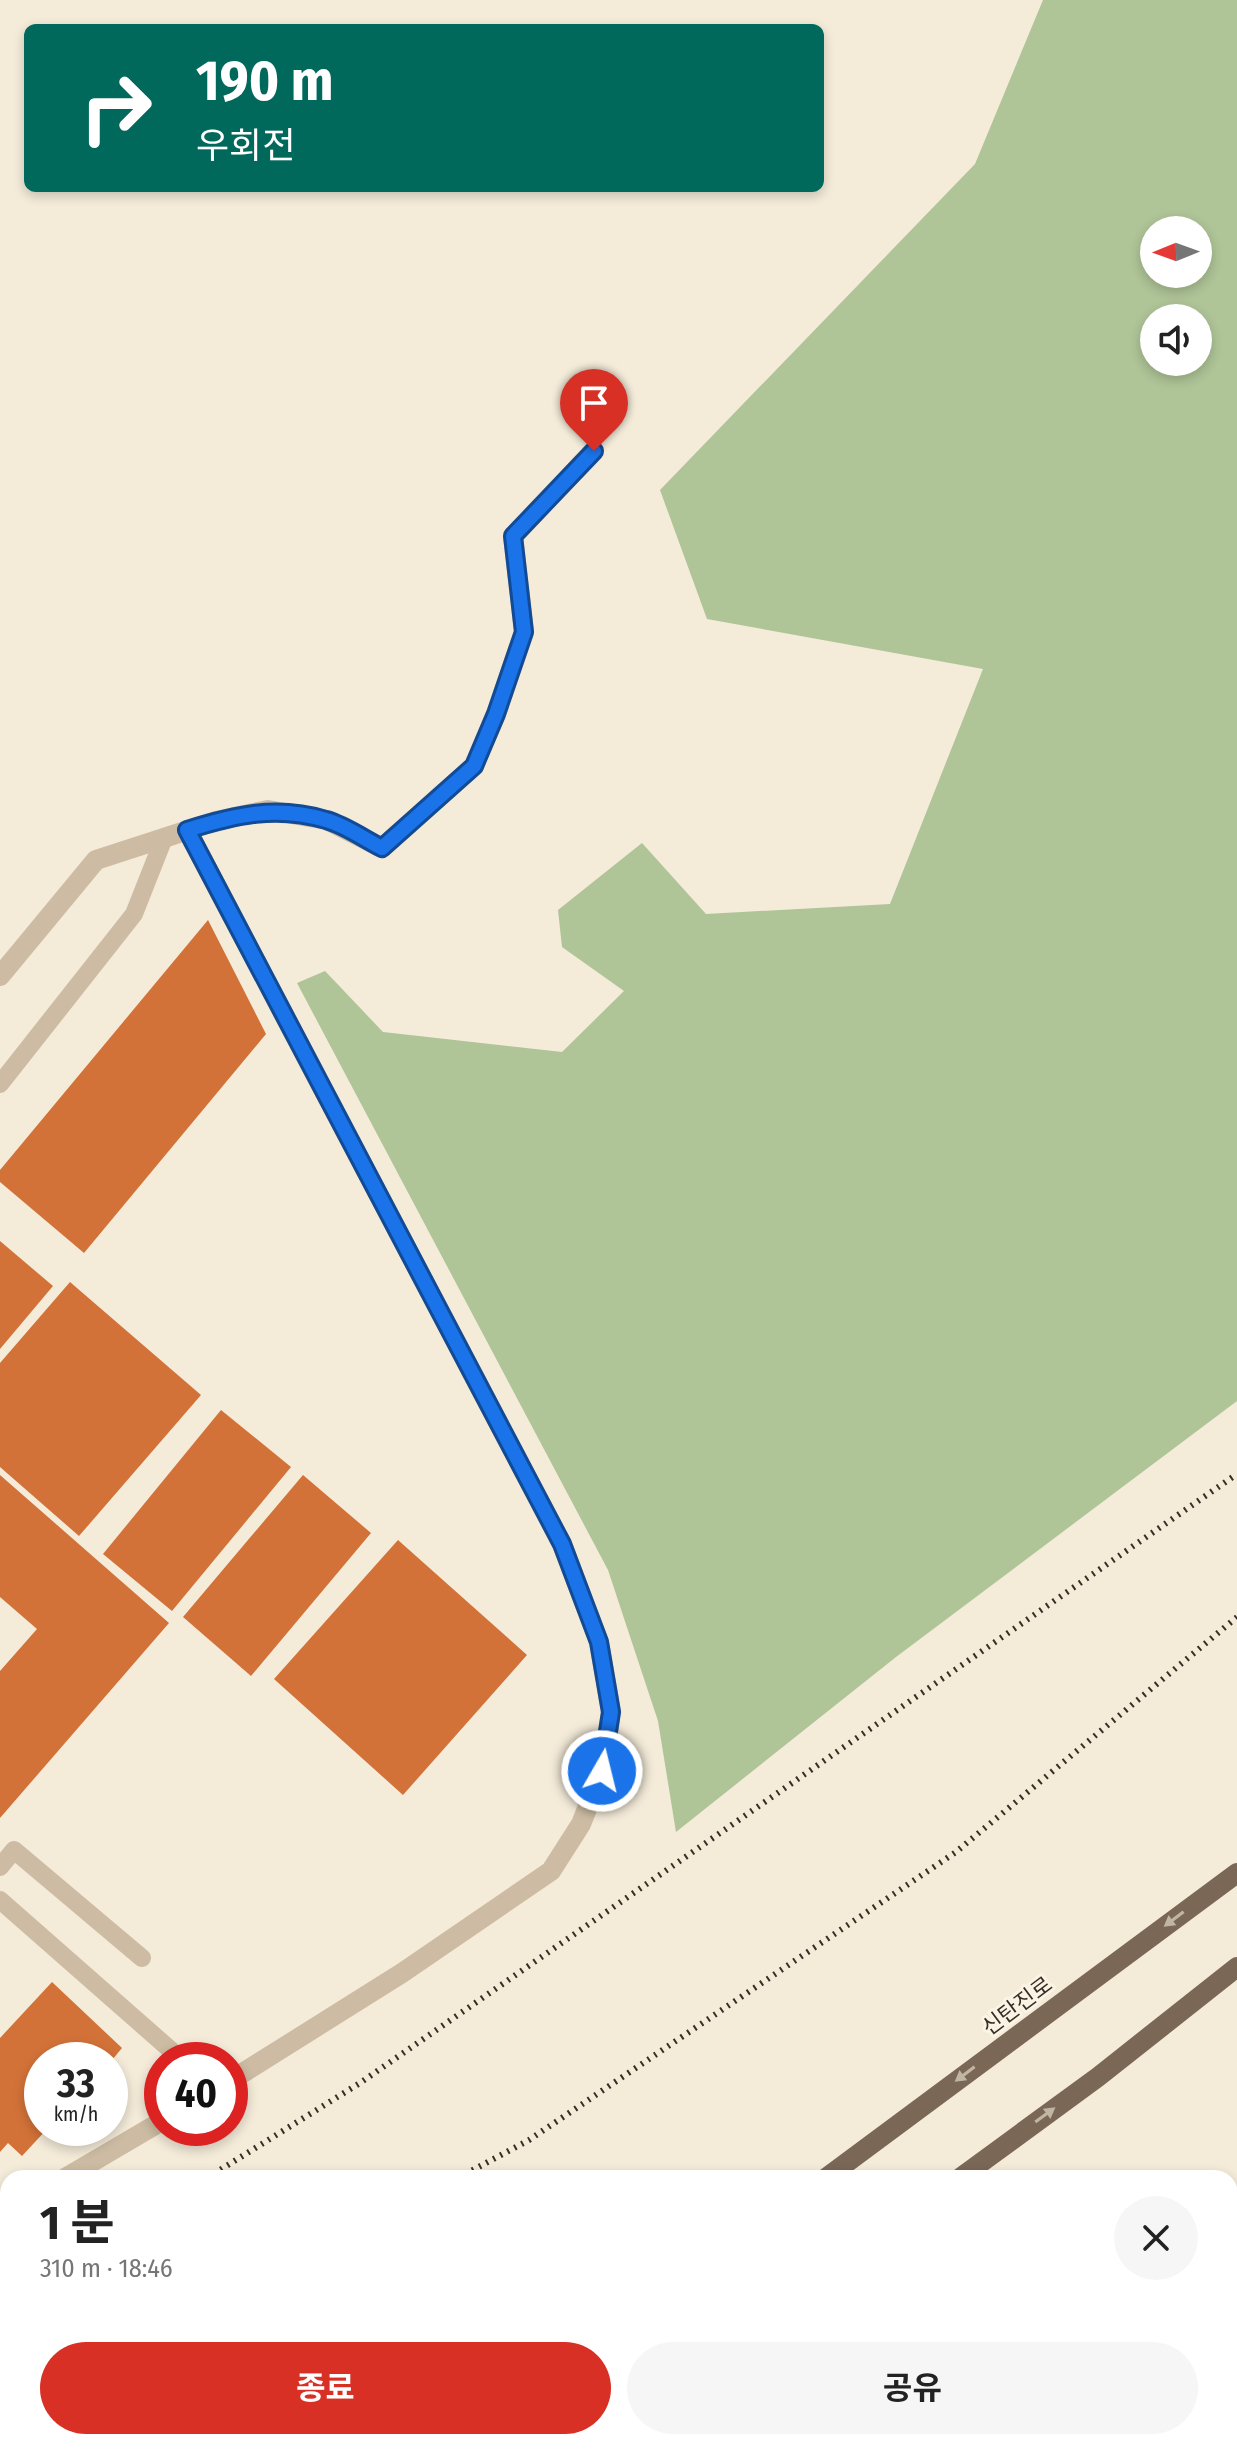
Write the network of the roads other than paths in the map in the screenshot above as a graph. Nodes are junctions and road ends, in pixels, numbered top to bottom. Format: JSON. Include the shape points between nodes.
{"nodes":[{"id":1,"x":594,"y":451,"type":"dead end"},
{"id":2,"x":187,"y":830,"type":"junction"},
{"id":3,"x":164,"y":838,"type":"junction"},
{"id":4,"x":0,"y":976,"type":"edge"},
{"id":5,"x":0,"y":1084,"type":"edge"},
{"id":6,"x":0,"y":1867,"type":"edge"},
{"id":7,"x":1237,"y":1873,"type":"edge"},
{"id":8,"x":0,"y":1900,"type":"edge"},
{"id":9,"x":142,"y":1958,"type":"dead end"},
{"id":10,"x":1237,"y":1967,"type":"edge"},
{"id":11,"x":162,"y":2042,"type":"edge"},
{"id":12,"x":248,"y":2070,"type":"edge"},
{"id":13,"x":144,"y":2132,"type":"edge"},
{"id":14,"x":79,"y":2170,"type":"edge"},
{"id":15,"x":837,"y":2170,"type":"edge"},
{"id":16,"x":971,"y":2170,"type":"edge"}],
"edges":[{"from":1,"to":2,"type":"street","via":[[513,536],[524,632],[474,766],[382,848],[327,820],[268,810]]},
{"from":2,"to":3,"type":"street"},
{"from":2,"to":12,"type":"street","via":[[562,1544],[599,1642],[611,1712],[602,1771],[581,1824],[551,1871]]},
{"from":3,"to":4,"type":"street","via":[[96,860]]},
{"from":3,"to":5,"type":"lane","via":[[134,914]]},
{"from":6,"to":9,"type":"lane","via":[[14,1850]]},
{"from":7,"to":15,"type":"main road","name":"신탄진로","one_way":true},
{"from":8,"to":11,"type":"lane"},
{"from":16,"to":10,"type":"main road","one_way":true},
{"from":13,"to":14,"type":"street"}]}
